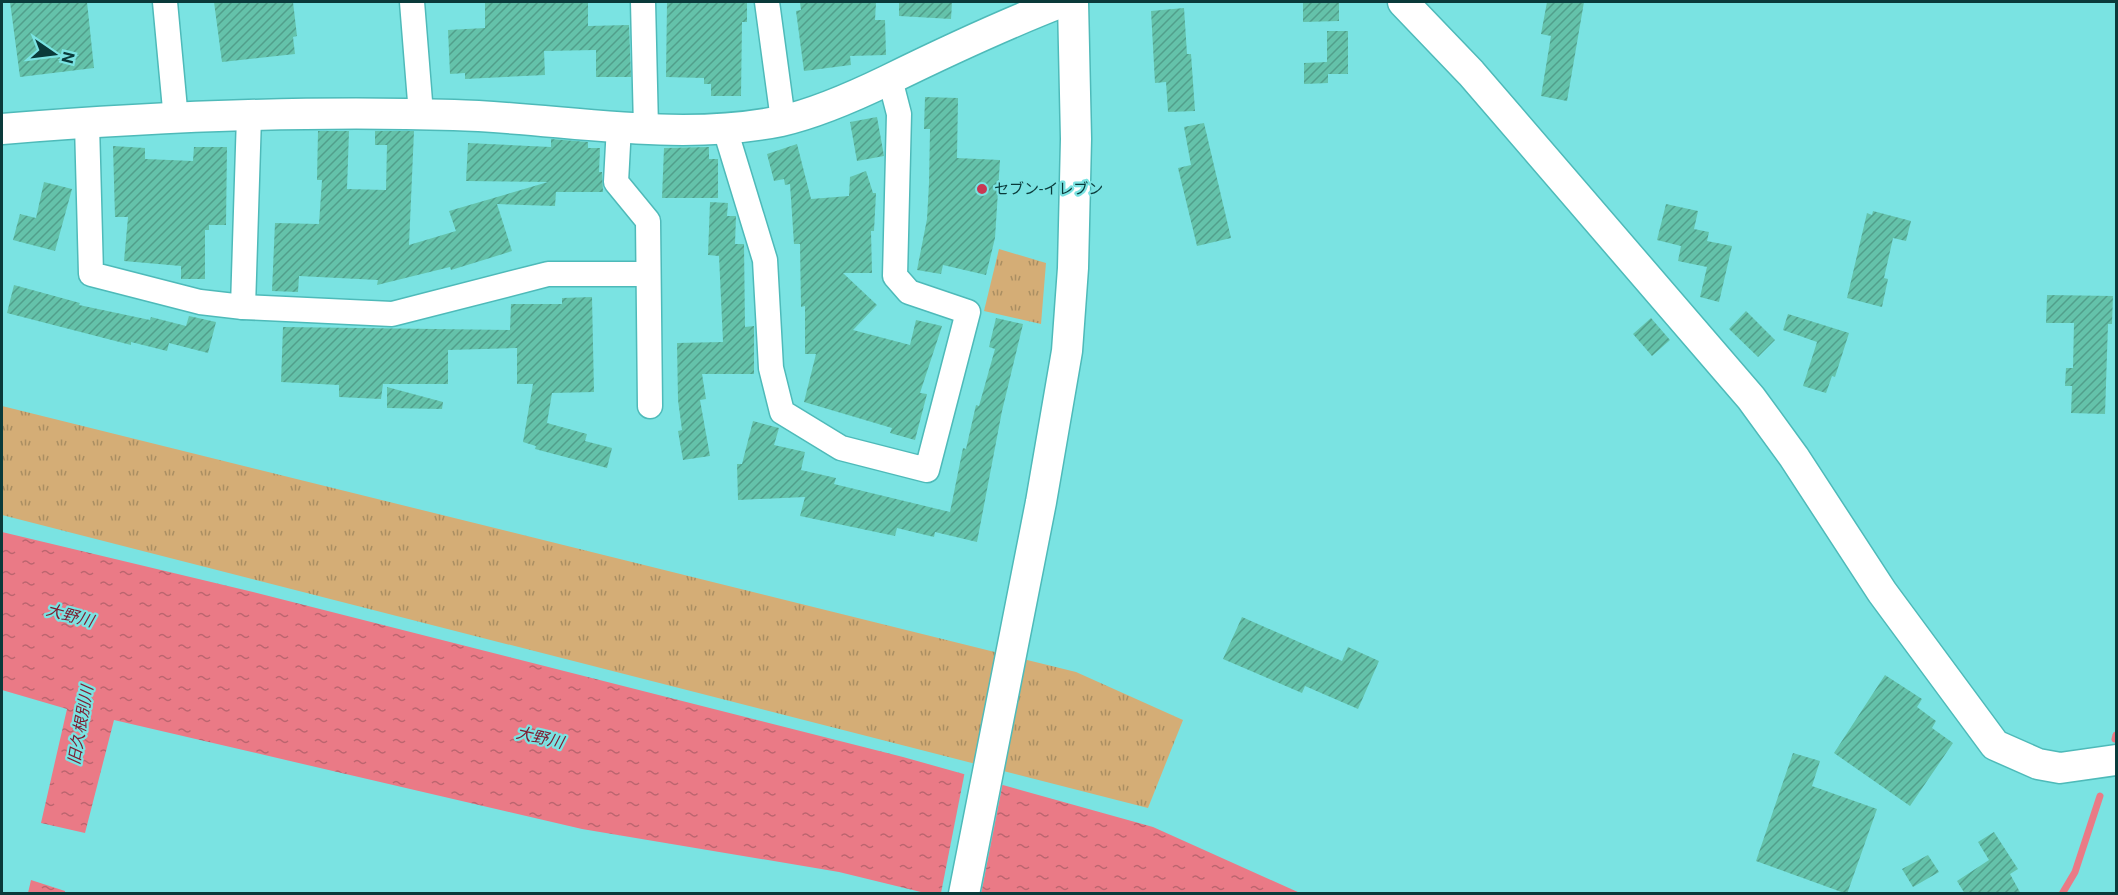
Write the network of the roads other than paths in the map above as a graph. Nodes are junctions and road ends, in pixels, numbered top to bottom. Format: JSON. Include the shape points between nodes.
{"nodes":[{"id":1,"x":165,"y":2,"type":"edge"},
{"id":2,"x":412,"y":2,"type":"edge"},
{"id":3,"x":643,"y":2,"type":"edge"},
{"id":4,"x":767,"y":2,"type":"edge"},
{"id":5,"x":1062,"y":2,"type":"edge"},
{"id":6,"x":1073,"y":2,"type":"edge"},
{"id":7,"x":1403,"y":2,"type":"edge"},
{"id":8,"x":890,"y":79,"type":"junction"},
{"id":9,"x":421,"y":114,"type":"junction"},
{"id":10,"x":249,"y":116,"type":"junction"},
{"id":11,"x":176,"y":120,"type":"junction"},
{"id":12,"x":783,"y":120,"type":"junction"},
{"id":13,"x":87,"y":124,"type":"junction"},
{"id":14,"x":632,"y":127,"type":"junction"},
{"id":15,"x":2,"y":129,"type":"edge"},
{"id":16,"x":725,"y":129,"type":"junction"},
{"id":17,"x":648,"y":274,"type":"junction"},
{"id":18,"x":243,"y":307,"type":"junction"},
{"id":19,"x":650,"y":406,"type":"dead end"},
{"id":20,"x":2116,"y":760,"type":"edge"},
{"id":21,"x":964,"y":894,"type":"edge"}],
"edges":[{"from":1,"to":11,"type":"street"},
{"from":2,"to":9,"type":"street"},
{"from":3,"to":14,"type":"street"},
{"from":4,"to":12,"type":"street"},
{"from":5,"to":8,"type":"street"},
{"from":6,"to":21,"type":"street","via":[[1076,150],[1067,351]]},
{"from":7,"to":20,"type":"street","via":[[1471,73],[1751,398],[1882,592],[1995,745],[2038,764],[2060,768]]},
{"from":8,"to":12,"type":"street"},
{"from":8,"to":16,"type":"street","via":[[899,114],[896,276],[909,292],[968,312],[927,471],[841,448],[782,412],[771,368],[765,260]]},
{"from":9,"to":10,"type":"street"},
{"from":9,"to":14,"type":"street"},
{"from":10,"to":11,"type":"street"},
{"from":10,"to":18,"type":"street"},
{"from":11,"to":13,"type":"street"},
{"from":12,"to":16,"type":"street"},
{"from":13,"to":15,"type":"street"},
{"from":13,"to":18,"type":"street","via":[[91,274],[200,302]]},
{"from":14,"to":16,"type":"street"},
{"from":14,"to":17,"type":"street","via":[[616,182],[648,221]]},
{"from":17,"to":18,"type":"street","via":[[548,274],[392,314]]},
{"from":17,"to":19,"type":"street"}]}
